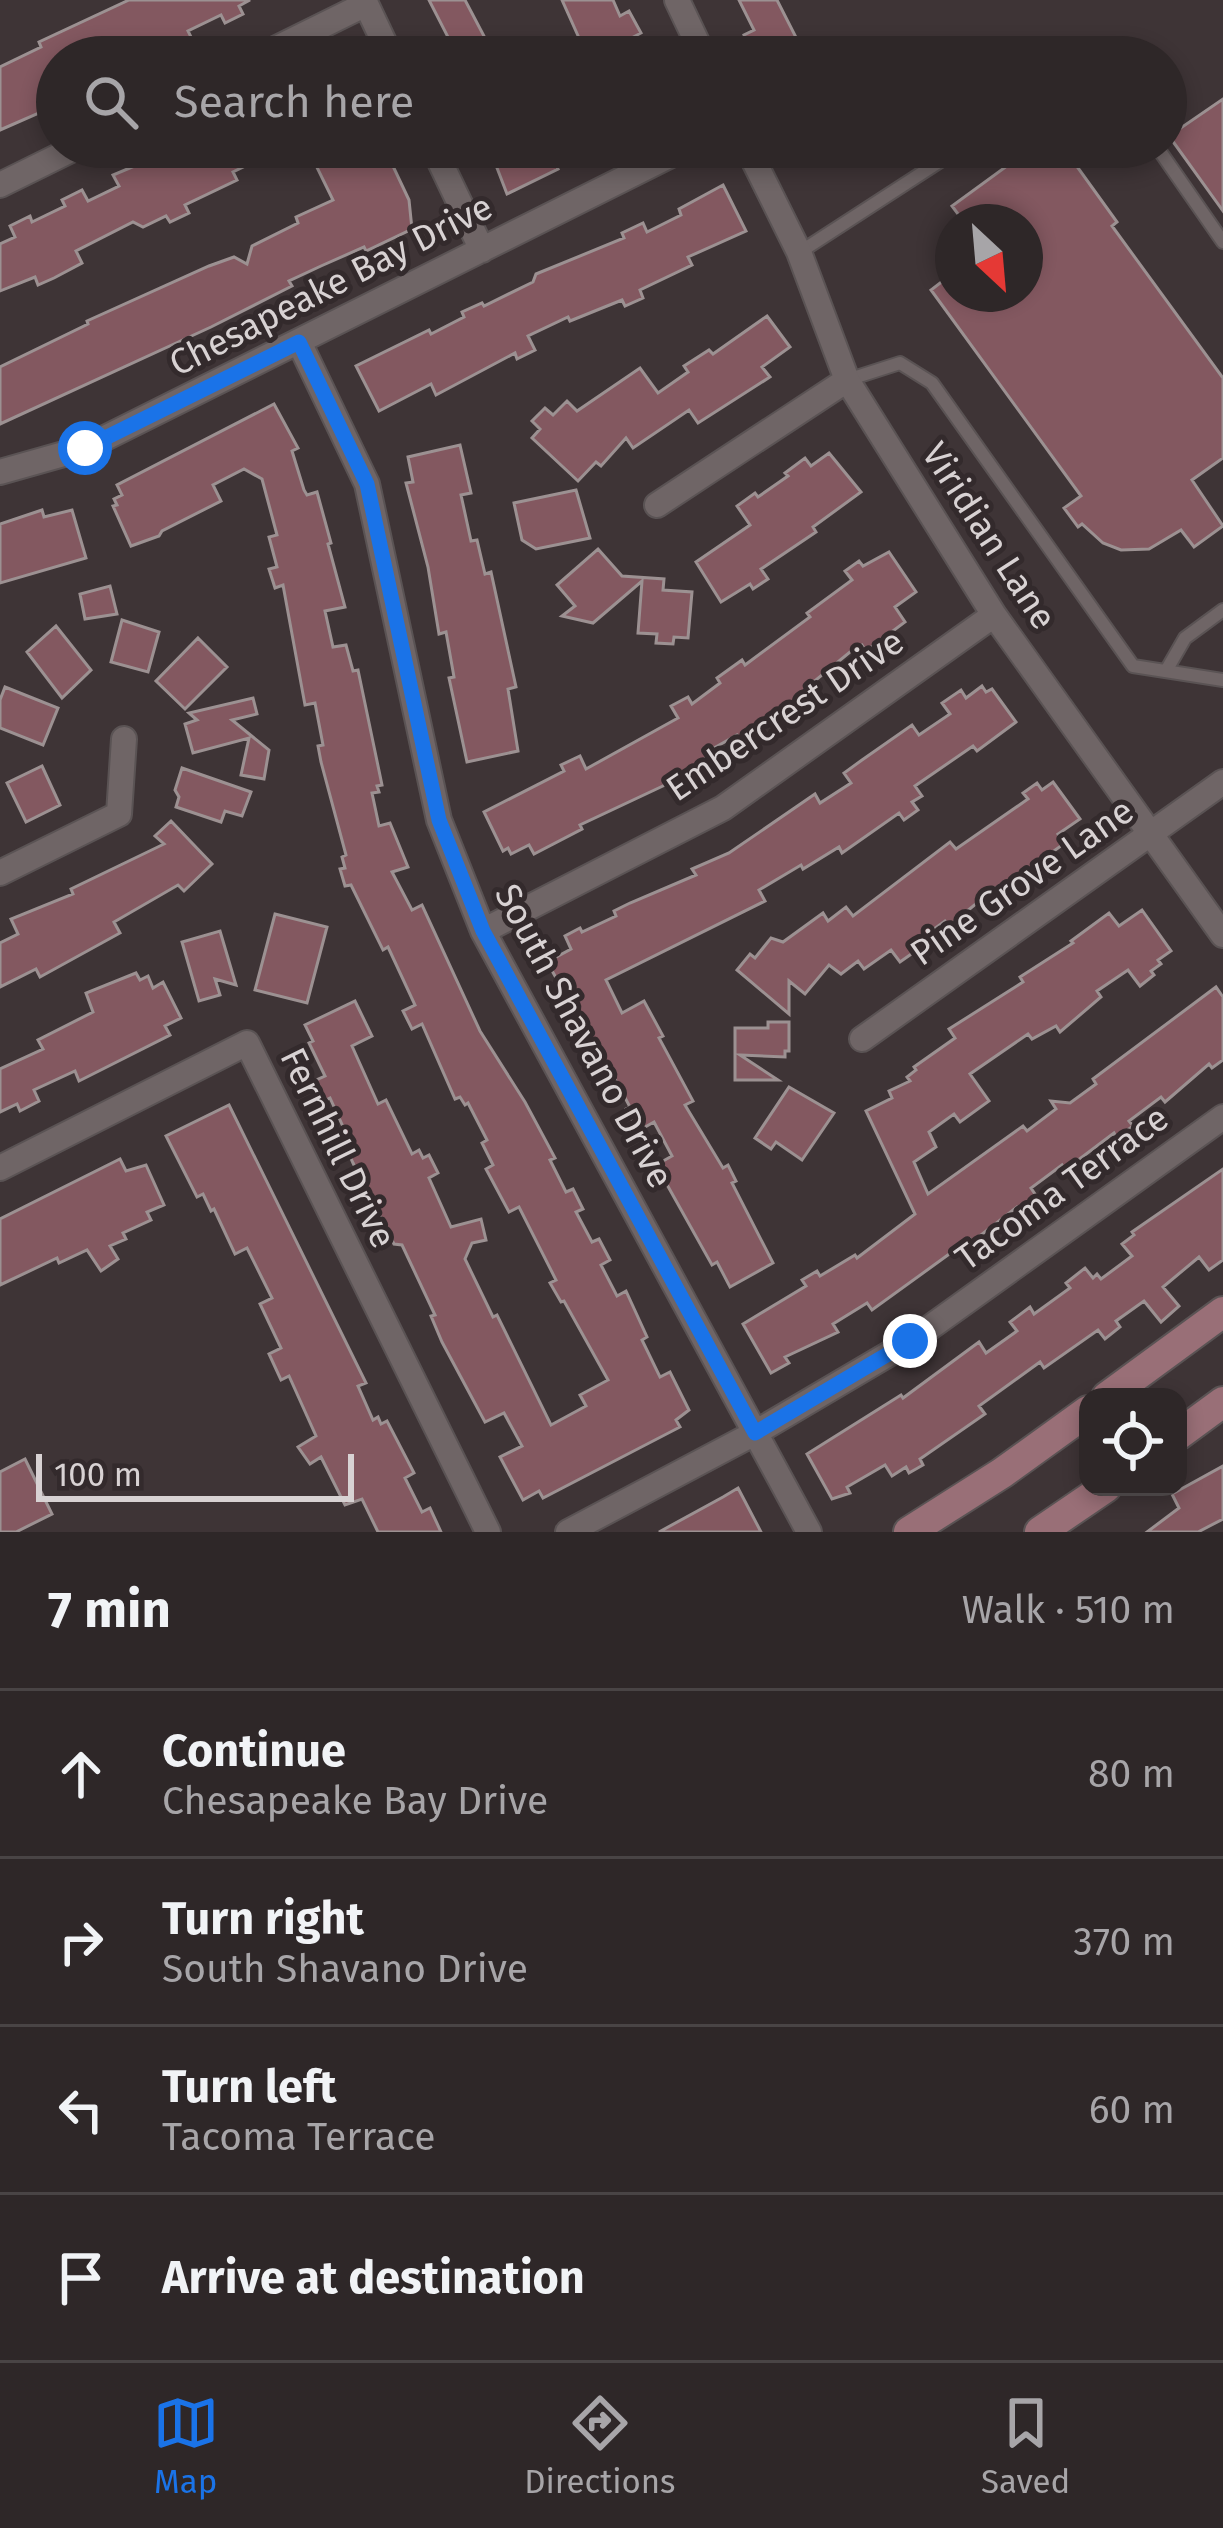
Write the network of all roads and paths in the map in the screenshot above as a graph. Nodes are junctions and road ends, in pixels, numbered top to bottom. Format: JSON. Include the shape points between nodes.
{"nodes":[{"id":1,"x":677,"y":0,"type":"edge"},
{"id":2,"x":301,"y":36,"type":"edge"},
{"id":3,"x":381,"y":36,"type":"edge"},
{"id":4,"x":694,"y":36,"type":"edge"},
{"id":5,"x":36,"y":167,"type":"edge"},
{"id":6,"x":444,"y":168,"type":"edge"},
{"id":7,"x":645,"y":168,"type":"edge"},
{"id":8,"x":757,"y":168,"type":"edge"},
{"id":9,"x":929,"y":168,"type":"edge"},
{"id":10,"x":1172,"y":168,"type":"edge"},
{"id":11,"x":0,"y":185,"type":"edge"},
{"id":12,"x":1223,"y":242,"type":"edge"},
{"id":13,"x":482,"y":250,"type":"junction"},
{"id":14,"x":799,"y":252,"type":"junction"},
{"id":15,"x":299,"y":342,"type":"junction"},
{"id":16,"x":847,"y":380,"type":"junction"},
{"id":17,"x":0,"y":472,"type":"edge"},
{"id":18,"x":657,"y":506,"type":"dead end"},
{"id":19,"x":1223,"y":610,"type":"edge"},
{"id":20,"x":994,"y":615,"type":"junction"},
{"id":21,"x":1166,"y":671,"type":"junction"},
{"id":22,"x":1223,"y":679,"type":"edge"},
{"id":23,"x":124,"y":739,"type":"dead end"},
{"id":24,"x":1223,"y":782,"type":"edge"},
{"id":25,"x":1152,"y":836,"type":"junction"},
{"id":26,"x":0,"y":873,"type":"edge"},
{"id":27,"x":483,"y":931,"type":"junction"},
{"id":28,"x":1223,"y":934,"type":"edge"},
{"id":29,"x":862,"y":1039,"type":"dead end"},
{"id":30,"x":1223,"y":1117,"type":"edge"},
{"id":31,"x":0,"y":1168,"type":"edge"},
{"id":32,"x":1223,"y":1312,"type":"edge"},
{"id":33,"x":1119,"y":1388,"type":"edge"},
{"id":34,"x":1223,"y":1402,"type":"edge"},
{"id":35,"x":1079,"y":1417,"type":"edge"},
{"id":36,"x":1187,"y":1428,"type":"edge"},
{"id":37,"x":755,"y":1433,"type":"junction"},
{"id":38,"x":1093,"y":1496,"type":"edge"},
{"id":39,"x":488,"y":1532,"type":"edge"},
{"id":40,"x":568,"y":1532,"type":"edge"},
{"id":41,"x":809,"y":1532,"type":"edge"},
{"id":42,"x":909,"y":1532,"type":"edge"},
{"id":43,"x":1040,"y":1532,"type":"edge"}],
"edges":[{"from":1,"to":4,"type":"street"},
{"from":2,"to":3,"type":"street","via":[[366,4]]},
{"from":5,"to":11,"type":"street"},
{"from":6,"to":13,"type":"street"},
{"from":7,"to":13,"type":"street","name":"Chesapeake Bay Drive"},
{"from":8,"to":14,"type":"street","name":"Viridian Lane"},
{"from":9,"to":14,"type":"lane"},
{"from":10,"to":12,"type":"lane"},
{"from":13,"to":15,"type":"street","name":"Chesapeake Bay Drive"},
{"from":14,"to":16,"type":"street","name":"Viridian Lane"},
{"from":15,"to":17,"type":"street","name":"Chesapeake Bay Drive","via":[[85,448]]},
{"from":15,"to":27,"type":"street","name":"South Shavano Drive","via":[[367,484],[439,820]]},
{"from":16,"to":18,"type":"street"},
{"from":16,"to":20,"type":"street","name":"Viridian Lane"},
{"from":16,"to":21,"type":"lane","via":[[900,363],[932,382],[1133,666]]},
{"from":19,"to":21,"type":"lane","via":[[1185,638]]},
{"from":20,"to":25,"type":"street","name":"Viridian Lane"},
{"from":20,"to":27,"type":"street","name":"Embercrest Drive","via":[[723,808]]},
{"from":21,"to":22,"type":"lane"},
{"from":23,"to":26,"type":"street","via":[[119,814]]},
{"from":24,"to":25,"type":"street","name":"Pine Grove Lane"},
{"from":25,"to":28,"type":"street","name":"Viridian Lane"},
{"from":25,"to":29,"type":"street","name":"Pine Grove Lane"},
{"from":27,"to":37,"type":"street","name":"South Shavano Drive"},
{"from":30,"to":37,"type":"street","name":"Tacoma Terrace","via":[[910,1341]]},
{"from":31,"to":39,"type":"street","name":"Fernhill Drive","via":[[247,1043]]},
{"from":32,"to":33,"type":"main road"},
{"from":34,"to":36,"type":"main road"},
{"from":35,"to":42,"type":"main road"},
{"from":37,"to":40,"type":"street","name":"Tacoma Terrace"},
{"from":37,"to":41,"type":"street","name":"South Shavano Drive"},
{"from":38,"to":43,"type":"main road"}]}
